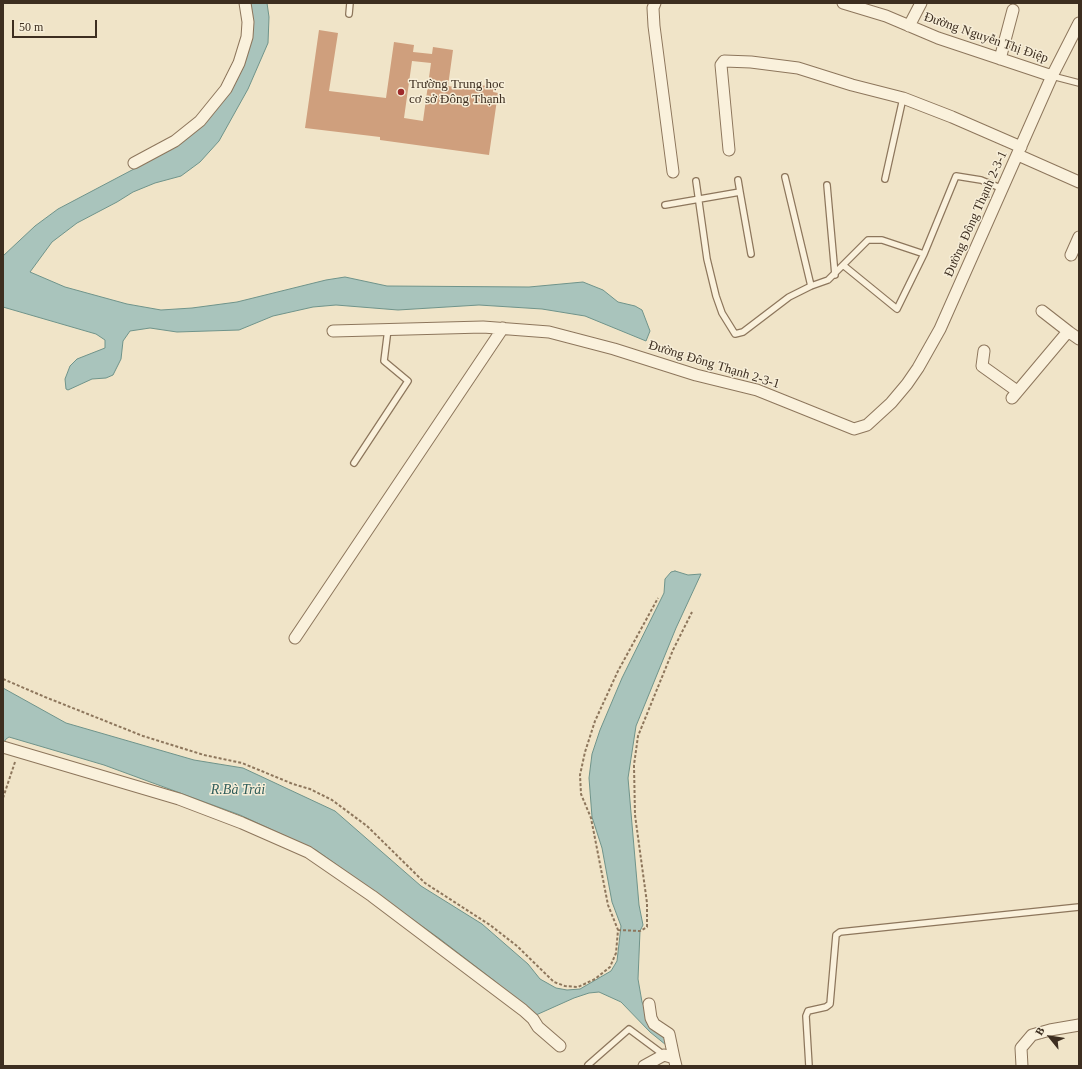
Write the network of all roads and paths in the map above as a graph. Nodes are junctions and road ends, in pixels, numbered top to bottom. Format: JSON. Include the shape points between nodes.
{"nodes":[{"id":1,"x":245,"y":3,"type":"edge"},
{"id":2,"x":350,"y":3,"type":"edge"},
{"id":3,"x":655,"y":3,"type":"edge"},
{"id":4,"x":843,"y":3,"type":"edge"},
{"id":5,"x":921,"y":3,"type":"edge"},
{"id":6,"x":1013,"y":10,"type":"dead end"},
{"id":7,"x":349,"y":14,"type":"dead end"},
{"id":8,"x":1079,"y":23,"type":"edge"},
{"id":9,"x":909,"y":26,"type":"junction"},
{"id":10,"x":1000,"y":59,"type":"junction"},
{"id":11,"x":1052,"y":76,"type":"junction"},
{"id":12,"x":1079,"y":83,"type":"edge"},
{"id":13,"x":903,"y":98,"type":"junction"},
{"id":14,"x":729,"y":150,"type":"dead end"},
{"id":15,"x":1020,"y":151,"type":"junction"},
{"id":16,"x":134,"y":163,"type":"dead end"},
{"id":17,"x":673,"y":172,"type":"dead end"},
{"id":18,"x":785,"y":177,"type":"dead end"},
{"id":19,"x":886,"y":179,"type":"dead end"},
{"id":20,"x":738,"y":180,"type":"dead end"},
{"id":21,"x":696,"y":181,"type":"dead end"},
{"id":22,"x":1079,"y":182,"type":"edge"},
{"id":23,"x":827,"y":185,"type":"dead end"},
{"id":24,"x":1003,"y":189,"type":"junction"},
{"id":25,"x":740,"y":192,"type":"junction"},
{"id":26,"x":698,"y":199,"type":"junction"},
{"id":27,"x":665,"y":205,"type":"dead end"},
{"id":28,"x":1079,"y":237,"type":"edge"},
{"id":29,"x":751,"y":254,"type":"dead end"},
{"id":30,"x":924,"y":254,"type":"junction"},
{"id":31,"x":1071,"y":255,"type":"dead end"},
{"id":32,"x":844,"y":265,"type":"junction"},
{"id":33,"x":835,"y":274,"type":"junction"},
{"id":34,"x":811,"y":286,"type":"junction"},
{"id":35,"x":1042,"y":311,"type":"dead end"},
{"id":36,"x":503,"y":328,"type":"junction"},
{"id":37,"x":388,"y":329,"type":"junction"},
{"id":38,"x":333,"y":330,"type":"dead end"},
{"id":39,"x":1069,"y":332,"type":"junction"},
{"id":40,"x":1079,"y":339,"type":"edge"},
{"id":41,"x":984,"y":351,"type":"dead end"},
{"id":42,"x":354,"y":463,"type":"dead end"},
{"id":43,"x":658,"y":598,"type":"dead end"},
{"id":44,"x":692,"y":612,"type":"dead end"},
{"id":45,"x":295,"y":638,"type":"dead end"},
{"id":46,"x":3,"y":679,"type":"edge"},
{"id":47,"x":3,"y":747,"type":"edge"},
{"id":48,"x":18,"y":751,"type":"junction"},
{"id":49,"x":3,"y":798,"type":"edge"},
{"id":50,"x":1079,"y":906,"type":"edge"},
{"id":51,"x":618,"y":930,"type":"junction"},
{"id":52,"x":649,"y":1004,"type":"dead end"},
{"id":53,"x":1079,"y":1025,"type":"edge"},
{"id":54,"x":560,"y":1046,"type":"dead end"},
{"id":55,"x":671,"y":1060,"type":"edge"},
{"id":56,"x":588,"y":1065,"type":"edge"},
{"id":57,"x":644,"y":1066,"type":"edge"},
{"id":58,"x":809,"y":1066,"type":"edge"},
{"id":59,"x":1022,"y":1066,"type":"edge"}],
"edges":[{"from":1,"to":16,"type":"street","via":[[247,37],[239,63],[226,88],[200,121],[175,141]]},
{"from":2,"to":7,"type":"lane"},
{"from":3,"to":17,"type":"street","via":[[654,26]]},
{"from":4,"to":9,"type":"street","name":"Đường Nguyễn Thị Điệp"},
{"from":5,"to":9,"type":"street"},
{"from":6,"to":10,"type":"street"},
{"from":8,"to":11,"type":"street","name":"Đường Đông Thạnh 2-3-1"},
{"from":9,"to":10,"type":"street","name":"Đường Nguyễn Thị Điệp"},
{"from":10,"to":11,"type":"street","name":"Đường Nguyễn Thị Điệp"},
{"from":11,"to":12,"type":"lane"},
{"from":11,"to":15,"type":"street","name":"Đường Đông Thạnh 2-3-1"},
{"from":13,"to":14,"type":"street","via":[[798,68],[724,61],[721,64]]},
{"from":13,"to":15,"type":"street","via":[[952,117]]},
{"from":13,"to":19,"type":"lane"},
{"from":15,"to":22,"type":"street"},
{"from":15,"to":24,"type":"street","name":"Đường Đông Thạnh 2-3-1"},
{"from":18,"to":34,"type":"lane"},
{"from":20,"to":25,"type":"lane"},
{"from":21,"to":26,"type":"lane"},
{"from":23,"to":33,"type":"lane"},
{"from":24,"to":30,"type":"lane","via":[[981,180],[956,176]]},
{"from":24,"to":36,"type":"street","name":"Đường Đông Thạnh 2-3-1","via":[[940,329],[918,368],[891,403],[867,425],[854,429],[757,390],[549,332]]},
{"from":25,"to":26,"type":"lane"},
{"from":25,"to":29,"type":"lane"},
{"from":26,"to":27,"type":"lane"},
{"from":26,"to":34,"type":"lane","via":[[707,259],[716,296],[722,313],[735,334],[744,332],[789,297]]},
{"from":28,"to":31,"type":"street"},
{"from":30,"to":32,"type":"lane","via":[[882,240],[868,240]]},
{"from":30,"to":32,"type":"lane","via":[[897,309]]},
{"from":32,"to":33,"type":"lane"},
{"from":33,"to":34,"type":"lane","via":[[828,280]]},
{"from":35,"to":39,"type":"street"},
{"from":36,"to":37,"type":"street","name":"Đường Đông Thạnh 2-3-1"},
{"from":36,"to":45,"type":"street"},
{"from":37,"to":38,"type":"street","name":"Đường Đông Thạnh 2-3-1"},
{"from":37,"to":42,"type":"lane","via":[[384,361],[408,381]]},
{"from":39,"to":40,"type":"street"},
{"from":39,"to":41,"type":"street","via":[[1014,394],[982,366]]},
{"from":43,"to":51,"type":"path","via":[[618,671],[595,721],[580,775],[582,794],[591,818],[608,905]]},
{"from":44,"to":51,"type":"path","via":[[673,650],[638,736],[634,765],[635,815],[647,903],[647,927],[640,931]]},
{"from":46,"to":51,"type":"path","via":[[143,736],[204,755],[242,763],[332,800],[367,826],[425,883],[490,924],[554,982],[578,987],[595,979],[610,967],[616,952]]},
{"from":47,"to":48,"type":"street"},
{"from":48,"to":49,"type":"path"},
{"from":48,"to":54,"type":"street","via":[[179,799],[308,852],[378,900],[533,1019],[538,1027]]},
{"from":50,"to":58,"type":"lane","via":[[840,932],[836,935],[830,1004],[808,1011],[806,1016]]},
{"from":52,"to":55,"type":"street","via":[[654,1024],[669,1034]]},
{"from":53,"to":59,"type":"street","via":[[1032,1035],[1021,1048]]},
{"from":55,"to":56,"type":"lane","via":[[629,1029]]},
{"from":55,"to":57,"type":"street"}]}
